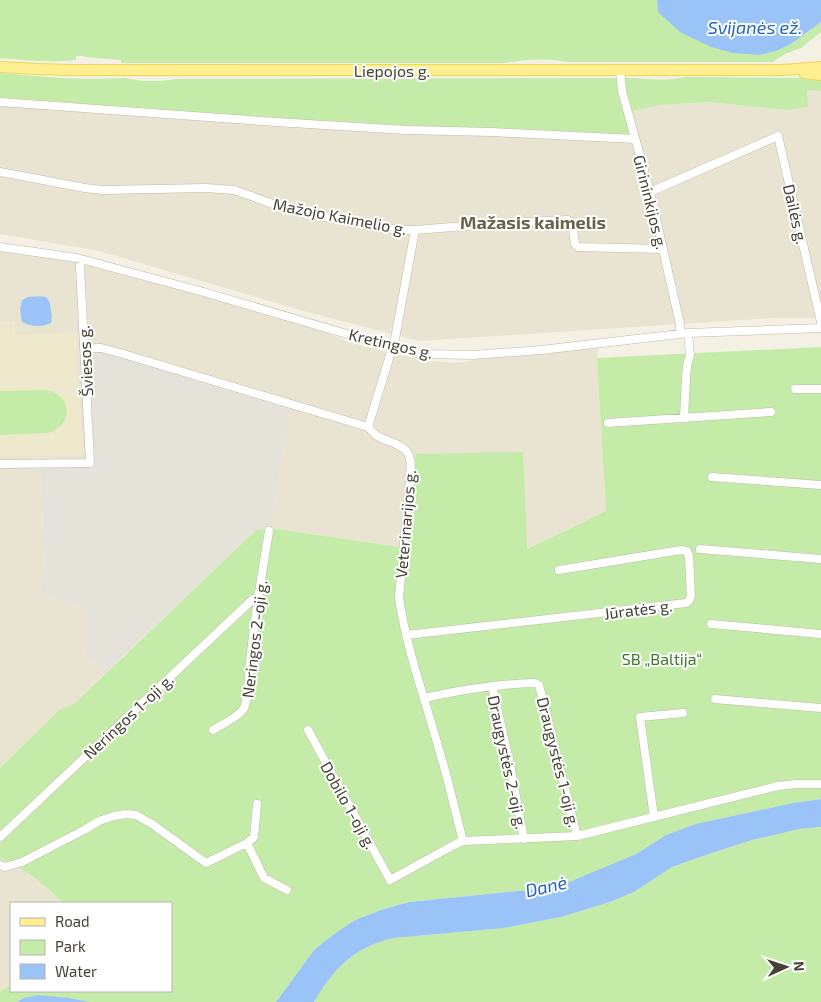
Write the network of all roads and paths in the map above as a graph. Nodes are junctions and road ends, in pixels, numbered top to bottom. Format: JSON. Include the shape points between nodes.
{"nodes":[{"id":1,"x":0,"y":66,"type":"edge"},
{"id":2,"x":821,"y":67,"type":"edge"},
{"id":3,"x":620,"y":70,"type":"junction"},
{"id":4,"x":783,"y":70,"type":"junction"},
{"id":5,"x":821,"y":75,"type":"edge"},
{"id":6,"x":0,"y":102,"type":"edge"},
{"id":7,"x":635,"y":139,"type":"junction"},
{"id":8,"x":0,"y":172,"type":"edge"},
{"id":9,"x":650,"y":192,"type":"junction"},
{"id":10,"x":415,"y":230,"type":"junction"},
{"id":11,"x":0,"y":247,"type":"edge"},
{"id":12,"x":663,"y":249,"type":"junction"},
{"id":13,"x":82,"y":260,"type":"junction"},
{"id":14,"x":821,"y":322,"type":"edge"},
{"id":15,"x":821,"y":328,"type":"edge"},
{"id":16,"x":684,"y":333,"type":"junction"},
{"id":17,"x":393,"y":347,"type":"junction"},
{"id":18,"x":84,"y":348,"type":"junction"},
{"id":19,"x":795,"y":389,"type":"dead end"},
{"id":20,"x":821,"y":389,"type":"edge"},
{"id":21,"x":771,"y":412,"type":"dead end"},
{"id":22,"x":684,"y":418,"type":"junction"},
{"id":23,"x":608,"y":423,"type":"dead end"},
{"id":24,"x":368,"y":427,"type":"junction"},
{"id":25,"x":0,"y":464,"type":"edge"},
{"id":26,"x":712,"y":477,"type":"dead end"},
{"id":27,"x":821,"y":485,"type":"edge"},
{"id":28,"x":269,"y":531,"type":"dead end"},
{"id":29,"x":700,"y":549,"type":"dead end"},
{"id":30,"x":821,"y":559,"type":"edge"},
{"id":31,"x":560,"y":570,"type":"dead end"},
{"id":32,"x":258,"y":597,"type":"junction"},
{"id":33,"x":711,"y":624,"type":"dead end"},
{"id":34,"x":821,"y":634,"type":"edge"},
{"id":35,"x":407,"y":635,"type":"junction"},
{"id":36,"x":492,"y":686,"type":"junction"},
{"id":37,"x":424,"y":698,"type":"junction"},
{"id":38,"x":715,"y":699,"type":"dead end"},
{"id":39,"x":821,"y":708,"type":"edge"},
{"id":40,"x":683,"y":713,"type":"dead end"},
{"id":41,"x":213,"y":730,"type":"dead end"},
{"id":42,"x":308,"y":730,"type":"dead end"},
{"id":43,"x":821,"y":784,"type":"edge"},
{"id":44,"x":257,"y":804,"type":"dead end"},
{"id":45,"x":654,"y":818,"type":"junction"},
{"id":46,"x":577,"y":836,"type":"junction"},
{"id":47,"x":0,"y":837,"type":"edge"},
{"id":48,"x":524,"y":839,"type":"junction"},
{"id":49,"x":463,"y":842,"type":"junction"},
{"id":50,"x":247,"y":843,"type":"junction"},
{"id":51,"x":0,"y":865,"type":"edge"},
{"id":52,"x":287,"y":890,"type":"dead end"}],
"edges":[{"from":1,"to":3,"type":"main road","name":"Liepojos g.","via":[[38,70]]},
{"from":2,"to":4,"type":"main road","name":"Liepojos g."},
{"from":3,"to":4,"type":"main road","name":"Liepojos g."},
{"from":3,"to":7,"type":"street","name":"Girininkijos g.","via":[[622,91]]},
{"from":4,"to":5,"type":"main road","name":"Liepojos g."},
{"from":6,"to":7,"type":"street","via":[[406,130]]},
{"from":7,"to":9,"type":"street","name":"Girininkijos g."},
{"from":8,"to":10,"type":"street","name":"Mažojo Kaimelio g.","via":[[103,190],[234,190],[290,210],[377,227]]},
{"from":9,"to":12,"type":"street","name":"Girininkijos g."},
{"from":9,"to":14,"type":"street","name":"Dailės g.","via":[[778,136]]},
{"from":10,"to":12,"type":"street","name":"Mažojo Kaimelio g.","via":[[568,220],[572,222],[578,247]]},
{"from":10,"to":17,"type":"street"},
{"from":11,"to":13,"type":"street","name":"Kretingos g."},
{"from":12,"to":16,"type":"street","name":"Girininkijos g."},
{"from":13,"to":17,"type":"street","name":"Kretingos g."},
{"from":13,"to":18,"type":"street","name":"Šviesos g."},
{"from":15,"to":16,"type":"street","name":"Kretingos g."},
{"from":16,"to":17,"type":"street","name":"Kretingos g.","via":[[541,350],[472,354],[428,354]]},
{"from":16,"to":22,"type":"street","name":"Girininkijos g.","via":[[690,355]]},
{"from":17,"to":24,"type":"street"},
{"from":18,"to":24,"type":"street","name":"Veterinarijos g.","via":[[120,353]]},
{"from":18,"to":25,"type":"street","name":"Šviesos g.","via":[[90,463]]},
{"from":19,"to":20,"type":"street"},
{"from":21,"to":22,"type":"street"},
{"from":22,"to":23,"type":"street"},
{"from":24,"to":35,"type":"street","name":"Veterinarijos g.","via":[[377,437],[403,448],[411,460],[399,598]]},
{"from":26,"to":27,"type":"street"},
{"from":28,"to":32,"type":"street","name":"Neringos 2-oji g."},
{"from":29,"to":30,"type":"street"},
{"from":31,"to":35,"type":"street","name":"Jūratės g.","via":[[687,551],[691,596],[686,603]]},
{"from":32,"to":41,"type":"street","name":"Neringos 2-oji g.","via":[[244,709]]},
{"from":32,"to":47,"type":"street","name":"Neringos 1-oji g."},
{"from":33,"to":34,"type":"street"},
{"from":35,"to":37,"type":"street","name":"Veterinarijos g."},
{"from":36,"to":37,"type":"street","name":"Draugystės 1-oji g."},
{"from":36,"to":46,"type":"street","name":"Draugystės 1-oji g.","via":[[535,682],[539,685]]},
{"from":36,"to":48,"type":"street","name":"Draugystės 2-oji g."},
{"from":37,"to":49,"type":"street","name":"Veterinarijos g."},
{"from":38,"to":39,"type":"street"},
{"from":40,"to":45,"type":"street","via":[[640,717]]},
{"from":42,"to":49,"type":"street","name":"Dobilo 1-oji g.","via":[[390,880]]},
{"from":43,"to":45,"type":"street","via":[[778,786]]},
{"from":44,"to":50,"type":"street","via":[[254,838]]},
{"from":45,"to":46,"type":"street"},
{"from":46,"to":48,"type":"street"},
{"from":48,"to":49,"type":"street"},
{"from":50,"to":51,"type":"street","via":[[206,863],[152,824],[136,815],[126,814],[99,821],[22,862],[5,867]]},
{"from":50,"to":52,"type":"street","via":[[264,878]]}]}
